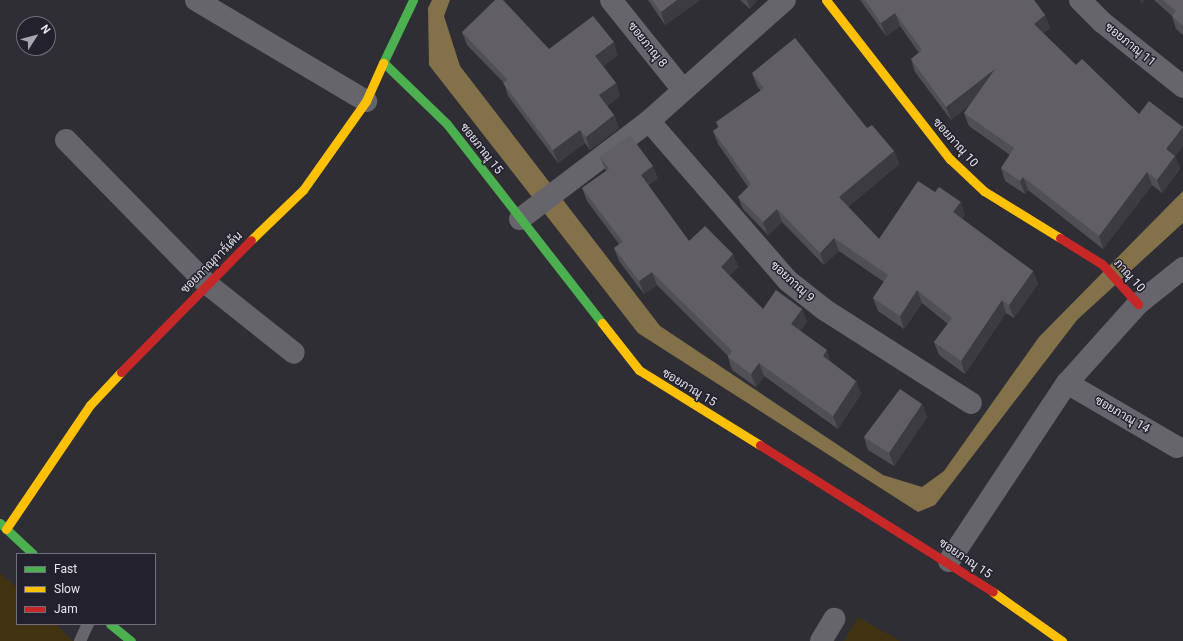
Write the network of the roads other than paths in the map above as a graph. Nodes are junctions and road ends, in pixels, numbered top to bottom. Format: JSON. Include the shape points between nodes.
{"nodes":[{"id":1,"x":196,"y":0,"type":"edge"},
{"id":2,"x":413,"y":0,"type":"edge"},
{"id":3,"x":611,"y":0,"type":"edge"},
{"id":4,"x":785,"y":0,"type":"edge"},
{"id":5,"x":826,"y":0,"type":"edge"},
{"id":6,"x":1080,"y":0,"type":"edge"},
{"id":7,"x":385,"y":64,"type":"junction"},
{"id":8,"x":1183,"y":87,"type":"edge"},
{"id":9,"x":682,"y":90,"type":"junction"},
{"id":10,"x":366,"y":101,"type":"junction"},
{"id":11,"x":649,"y":121,"type":"junction"},
{"id":12,"x":66,"y":140,"type":"dead end"},
{"id":13,"x":527,"y":214,"type":"junction"},
{"id":14,"x":1102,"y":264,"type":"joint"},
{"id":15,"x":1183,"y":268,"type":"edge"},
{"id":16,"x":206,"y":283,"type":"junction"},
{"id":17,"x":1138,"y":304,"type":"junction"},
{"id":18,"x":294,"y":354,"type":"dead end"},
{"id":19,"x":1067,"y":383,"type":"junction"},
{"id":20,"x":971,"y":403,"type":"dead end"},
{"id":21,"x":1177,"y":447,"type":"dead end"},
{"id":22,"x":3,"y":526,"type":"edge"},
{"id":23,"x":32,"y":553,"type":"edge"},
{"id":24,"x":949,"y":561,"type":"junction"},
{"id":25,"x":834,"y":619,"type":"dead end"},
{"id":26,"x":88,"y":625,"type":"edge"},
{"id":27,"x":111,"y":625,"type":"edge"},
{"id":28,"x":80,"y":641,"type":"edge"},
{"id":29,"x":131,"y":641,"type":"edge"},
{"id":30,"x":821,"y":641,"type":"edge"},
{"id":31,"x":1062,"y":641,"type":"edge"}],
"edges":[{"from":1,"to":10,"type":"street"},
{"from":2,"to":7,"type":"street","name":"ซอยภาณุการ์เด้น"},
{"from":3,"to":9,"type":"street","name":"ซอยภาณุ 8"},
{"from":4,"to":9,"type":"street"},
{"from":5,"to":14,"type":"street","name":"ซอยภาณุ 10","via":[[950,159],[984,191]]},
{"from":6,"to":8,"type":"street","name":"ซอยภาณุ 11","via":[[1102,22]]},
{"from":7,"to":10,"type":"street","name":"ซอยภาณุการ์เด้น"},
{"from":7,"to":13,"type":"street","name":"ซอยภาณุ 15","via":[[446,124]]},
{"from":9,"to":11,"type":"street"},
{"from":10,"to":16,"type":"street","name":"ซอยภาณุการ์เด้น","via":[[303,190]]},
{"from":11,"to":13,"type":"street"},
{"from":11,"to":20,"type":"street","name":"ซอยภาณุ 9","via":[[786,280],[825,310]]},
{"from":12,"to":16,"type":"street"},
{"from":13,"to":24,"type":"street","name":"ซอยภาณุ 15","via":[[639,370]]},
{"from":14,"to":17,"type":"street","name":"ภาณุ 10"},
{"from":15,"to":17,"type":"street"},
{"from":16,"to":18,"type":"street"},
{"from":16,"to":22,"type":"street","name":"ซอยภาณุการ์เด้น","via":[[90,405]]},
{"from":17,"to":19,"type":"street"},
{"from":19,"to":21,"type":"street","name":"ซอยภาณุ 14"},
{"from":19,"to":24,"type":"street"},
{"from":22,"to":23,"type":"street"},
{"from":24,"to":31,"type":"street","name":"ซอยภาณุ 15"},
{"from":25,"to":30,"type":"street"},
{"from":26,"to":28,"type":"lane"},
{"from":27,"to":29,"type":"street"}]}
